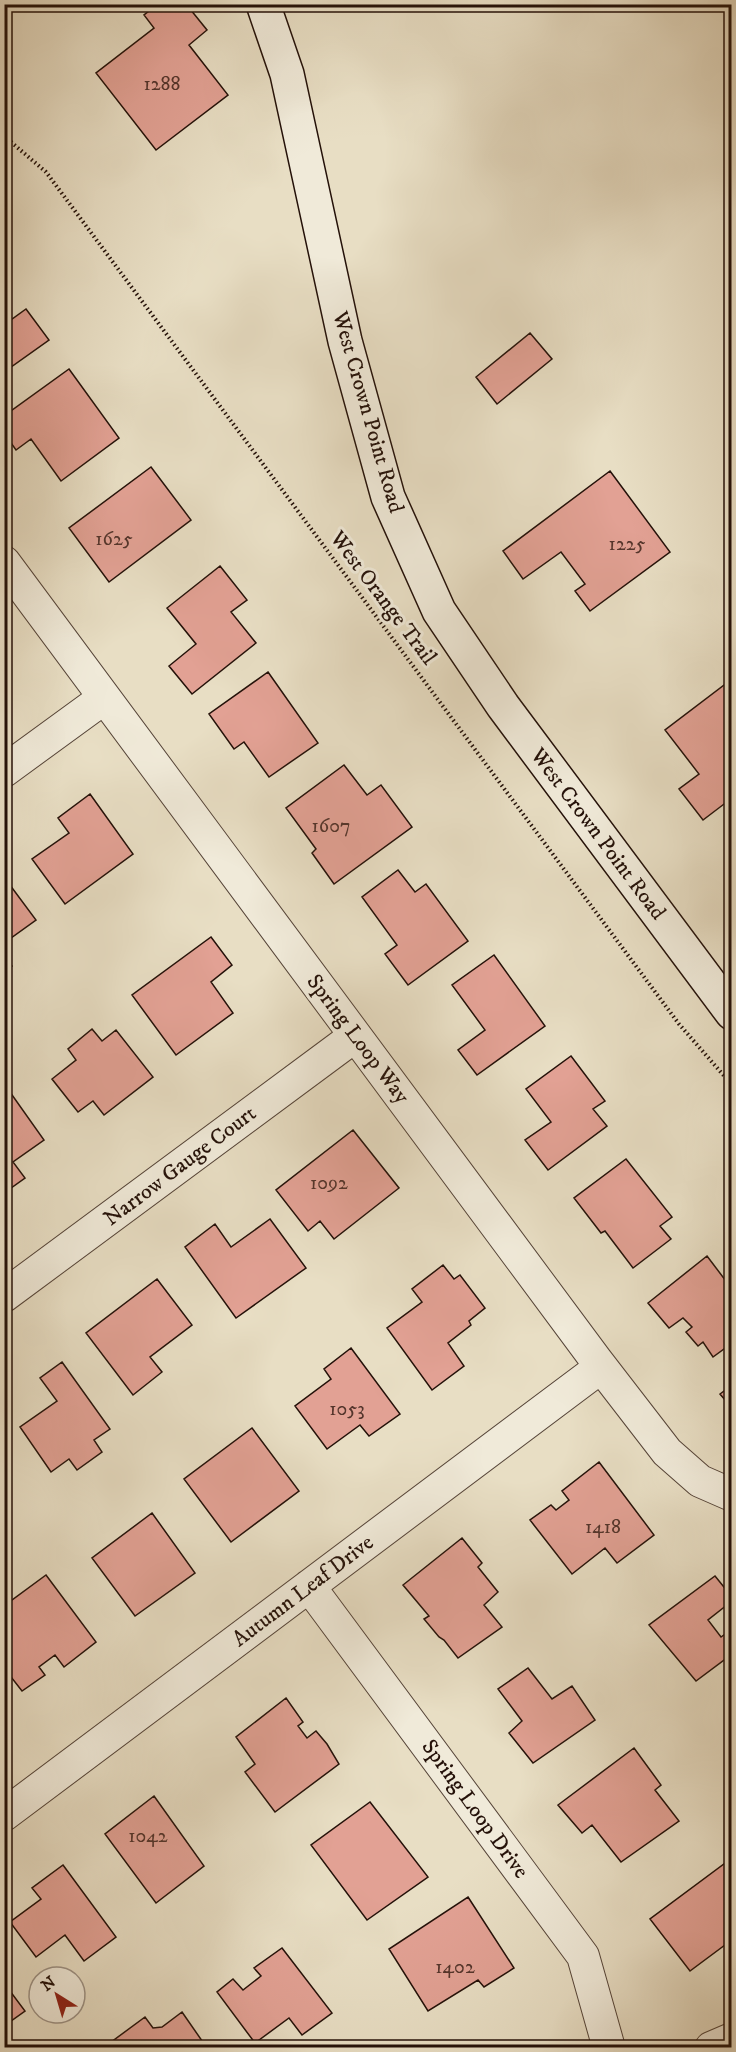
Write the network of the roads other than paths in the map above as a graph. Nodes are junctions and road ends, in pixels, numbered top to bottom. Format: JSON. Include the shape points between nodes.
{"nodes":[{"id":1,"x":263,"y":4,"type":"edge"},
{"id":2,"x":4,"y":562,"type":"edge"},
{"id":3,"x":104,"y":698,"type":"junction"},
{"id":4,"x":4,"y":771,"type":"edge"},
{"id":5,"x":732,"y":1013,"type":"edge"},
{"id":6,"x":355,"y":1036,"type":"junction"},
{"id":7,"x":4,"y":1296,"type":"edge"},
{"id":8,"x":601,"y":1367,"type":"junction"},
{"id":9,"x":732,"y":1495,"type":"edge"},
{"id":10,"x":309,"y":1586,"type":"junction"},
{"id":11,"x":4,"y":1815,"type":"edge"},
{"id":12,"x":732,"y":2039,"type":"edge"},
{"id":13,"x":609,"y":2048,"type":"edge"},
{"id":14,"x":711,"y":2048,"type":"edge"}],
"edges":[{"from":1,"to":5,"type":"street","name":"West Crown Point Road","via":[[287,74],[345,341],[388,497],[439,611],[503,706]]},
{"from":2,"to":3,"type":"street","name":"Spring Loop Way"},
{"from":3,"to":4,"type":"street"},
{"from":3,"to":6,"type":"street","name":"Spring Loop Way"},
{"from":6,"to":7,"type":"street","name":"Narrow Gauge Court"},
{"from":6,"to":8,"type":"street","name":"Spring Loop Way"},
{"from":8,"to":9,"type":"street","name":"Spring Loop Way","via":[[667,1452],[700,1481]]},
{"from":8,"to":10,"type":"street","name":"Autumn Leaf Drive"},
{"from":10,"to":11,"type":"street","name":"Autumn Leaf Drive"},
{"from":10,"to":13,"type":"street","name":"Spring Loop Drive","via":[[583,1956]]},
{"from":12,"to":14,"type":"street"}]}
